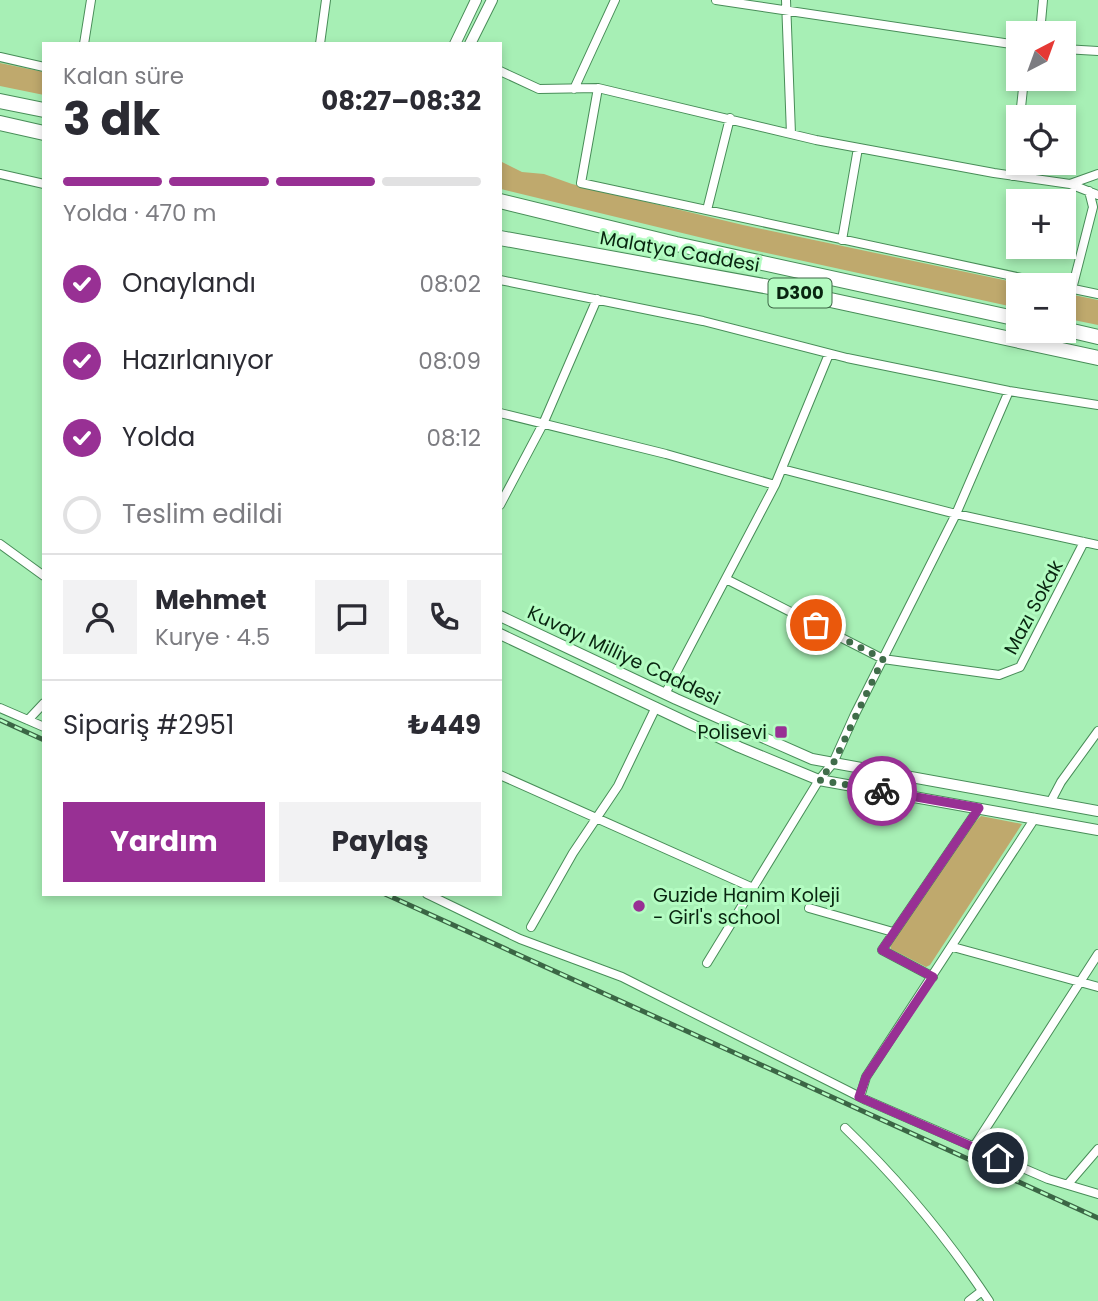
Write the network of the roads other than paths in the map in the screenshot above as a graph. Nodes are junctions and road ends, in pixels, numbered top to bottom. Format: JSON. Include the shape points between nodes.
{"nodes":[{"id":1,"x":90,"y":0,"type":"edge"},
{"id":2,"x":326,"y":0,"type":"edge"},
{"id":3,"x":476,"y":0,"type":"edge"},
{"id":4,"x":492,"y":0,"type":"edge"},
{"id":5,"x":615,"y":0,"type":"edge"},
{"id":6,"x":716,"y":0,"type":"edge"},
{"id":7,"x":786,"y":0,"type":"edge"},
{"id":8,"x":1043,"y":0,"type":"edge"},
{"id":9,"x":786,"y":12,"type":"junction"},
{"id":10,"x":1041,"y":21,"type":"edge"},
{"id":11,"x":83,"y":42,"type":"edge"},
{"id":12,"x":320,"y":42,"type":"edge"},
{"id":13,"x":456,"y":42,"type":"edge"},
{"id":14,"x":471,"y":42,"type":"edge"},
{"id":15,"x":1006,"y":43,"type":"edge"},
{"id":16,"x":1076,"y":50,"type":"edge"},
{"id":17,"x":1098,"y":51,"type":"edge"},
{"id":18,"x":0,"y":57,"type":"edge"},
{"id":19,"x":42,"y":66,"type":"edge"},
{"id":20,"x":502,"y":72,"type":"edge"},
{"id":21,"x":598,"y":88,"type":"junction"},
{"id":22,"x":574,"y":89,"type":"junction"},
{"id":23,"x":0,"y":101,"type":"edge"},
{"id":24,"x":42,"y":110,"type":"edge"},
{"id":25,"x":730,"y":118,"type":"junction"},
{"id":26,"x":0,"y":123,"type":"edge"},
{"id":27,"x":42,"y":133,"type":"edge"},
{"id":28,"x":791,"y":134,"type":"junction"},
{"id":29,"x":858,"y":148,"type":"junction"},
{"id":30,"x":0,"y":174,"type":"edge"},
{"id":31,"x":1098,"y":174,"type":"edge"},
{"id":32,"x":1012,"y":176,"type":"joint"},
{"id":33,"x":42,"y":184,"type":"edge"},
{"id":34,"x":1070,"y":184,"type":"junction"},
{"id":35,"x":1088,"y":191,"type":"junction"},
{"id":36,"x":1098,"y":195,"type":"edge"},
{"id":37,"x":502,"y":201,"type":"edge"},
{"id":38,"x":707,"y":210,"type":"junction"},
{"id":39,"x":502,"y":238,"type":"edge"},
{"id":40,"x":842,"y":240,"type":"junction"},
{"id":41,"x":1073,"y":273,"type":"edge"},
{"id":42,"x":1006,"y":275,"type":"edge"},
{"id":43,"x":502,"y":280,"type":"edge"},
{"id":44,"x":1076,"y":290,"type":"edge"},
{"id":45,"x":1098,"y":294,"type":"edge"},
{"id":46,"x":597,"y":299,"type":"junction"},
{"id":47,"x":1006,"y":316,"type":"edge"},
{"id":48,"x":1076,"y":332,"type":"edge"},
{"id":49,"x":1098,"y":337,"type":"edge"},
{"id":50,"x":829,"y":354,"type":"junction"},
{"id":51,"x":1098,"y":358,"type":"edge"},
{"id":52,"x":1009,"y":391,"type":"junction"},
{"id":53,"x":1098,"y":405,"type":"edge"},
{"id":54,"x":502,"y":414,"type":"edge"},
{"id":55,"x":543,"y":424,"type":"junction"},
{"id":56,"x":782,"y":469,"type":"junction"},
{"id":57,"x":775,"y":485,"type":"junction"},
{"id":58,"x":502,"y":501,"type":"edge"},
{"id":59,"x":956,"y":514,"type":"junction"},
{"id":60,"x":1084,"y":542,"type":"junction"},
{"id":61,"x":0,"y":544,"type":"edge"},
{"id":62,"x":1098,"y":545,"type":"edge"},
{"id":63,"x":42,"y":575,"type":"edge"},
{"id":64,"x":726,"y":579,"type":"junction"},
{"id":65,"x":502,"y":617,"type":"edge"},
{"id":66,"x":502,"y":635,"type":"edge"},
{"id":67,"x":883,"y":659,"type":"junction"},
{"id":68,"x":665,"y":694,"type":"junction"},
{"id":69,"x":42,"y":705,"type":"edge"},
{"id":70,"x":656,"y":707,"type":"junction"},
{"id":71,"x":0,"y":708,"type":"edge"},
{"id":72,"x":28,"y":720,"type":"junction"},
{"id":73,"x":42,"y":726,"type":"edge"},
{"id":74,"x":1098,"y":731,"type":"edge"},
{"id":75,"x":833,"y":764,"type":"junction"},
{"id":76,"x":502,"y":776,"type":"edge"},
{"id":77,"x":819,"y":780,"type":"junction"},
{"id":78,"x":1051,"y":801,"type":"junction"},
{"id":79,"x":979,"y":808,"type":"junction"},
{"id":80,"x":1098,"y":811,"type":"edge"},
{"id":81,"x":1035,"y":818,"type":"junction"},
{"id":82,"x":596,"y":819,"type":"junction"},
{"id":83,"x":1098,"y":830,"type":"edge"},
{"id":84,"x":753,"y":888,"type":"junction"},
{"id":85,"x":431,"y":896,"type":"edge"},
{"id":86,"x":809,"y":908,"type":"dead end"},
{"id":87,"x":531,"y":927,"type":"dead end"},
{"id":88,"x":894,"y":932,"type":"junction"},
{"id":89,"x":953,"y":947,"type":"junction"},
{"id":90,"x":1098,"y":954,"type":"edge"},
{"id":91,"x":707,"y":963,"type":"dead end"},
{"id":92,"x":933,"y":977,"type":"junction"},
{"id":93,"x":1083,"y":984,"type":"junction"},
{"id":94,"x":1098,"y":988,"type":"edge"},
{"id":95,"x":1098,"y":993,"type":"edge"},
{"id":96,"x":859,"y":1097,"type":"junction"},
{"id":97,"x":845,"y":1128,"type":"dead end"},
{"id":98,"x":973,"y":1147,"type":"junction"},
{"id":99,"x":1098,"y":1149,"type":"edge"},
{"id":100,"x":1068,"y":1184,"type":"junction"},
{"id":101,"x":1098,"y":1194,"type":"edge"},
{"id":102,"x":982,"y":1291,"type":"junction"},
{"id":103,"x":969,"y":1301,"type":"edge"},
{"id":104,"x":989,"y":1301,"type":"edge"}],
"edges":[{"from":1,"to":11,"type":"street"},
{"from":2,"to":12,"type":"street"},
{"from":3,"to":13,"type":"main road"},
{"from":4,"to":14,"type":"main road"},
{"from":5,"to":22,"type":"street"},
{"from":6,"to":9,"type":"street"},
{"from":7,"to":9,"type":"street"},
{"from":8,"to":10,"type":"street"},
{"from":9,"to":15,"type":"street"},
{"from":9,"to":28,"type":"street"},
{"from":16,"to":17,"type":"street"},
{"from":18,"to":19,"type":"street"},
{"from":20,"to":22,"type":"street","via":[[539,89]]},
{"from":21,"to":22,"type":"street"},
{"from":21,"to":25,"type":"street"},
{"from":21,"to":38,"type":"street","via":[[581,183]]},
{"from":23,"to":24,"type":"highway"},
{"from":25,"to":28,"type":"street"},
{"from":25,"to":38,"type":"street"},
{"from":26,"to":27,"type":"highway"},
{"from":28,"to":29,"type":"street"},
{"from":29,"to":32,"type":"street"},
{"from":29,"to":40,"type":"street"},
{"from":30,"to":33,"type":"street"},
{"from":31,"to":34,"type":"street"},
{"from":32,"to":34,"type":"street"},
{"from":34,"to":35,"type":"street"},
{"from":35,"to":36,"type":"street"},
{"from":35,"to":41,"type":"street","via":[[1093,207]]},
{"from":37,"to":47,"type":"highway","name":"Malatya Caddesi","number":"D300"},
{"from":38,"to":40,"type":"street"},
{"from":39,"to":51,"type":"highway","name":"Malatya Caddesi","number":"D300","via":[[775,288]]},
{"from":40,"to":42,"type":"street"},
{"from":43,"to":46,"type":"street"},
{"from":44,"to":45,"type":"street"},
{"from":46,"to":50,"type":"street"},
{"from":46,"to":55,"type":"street"},
{"from":48,"to":49,"type":"highway"},
{"from":50,"to":52,"type":"street"},
{"from":50,"to":56,"type":"street"},
{"from":52,"to":53,"type":"street"},
{"from":52,"to":59,"type":"street"},
{"from":54,"to":55,"type":"street"},
{"from":55,"to":57,"type":"street"},
{"from":55,"to":58,"type":"street"},
{"from":56,"to":57,"type":"street"},
{"from":56,"to":59,"type":"street"},
{"from":57,"to":64,"type":"street"},
{"from":59,"to":60,"type":"street"},
{"from":59,"to":67,"type":"street"},
{"from":60,"to":62,"type":"street"},
{"from":60,"to":67,"type":"street","name":"Mazı Sokak","via":[[1020,667],[999,675]]},
{"from":61,"to":63,"type":"street"},
{"from":64,"to":67,"type":"street","name":"Mazı Sokak"},
{"from":64,"to":68,"type":"street"},
{"from":65,"to":68,"type":"main road","name":"Kuvayı Milliye Caddesi"},
{"from":66,"to":70,"type":"main road","name":"Kuvayı Milliye Caddesi"},
{"from":67,"to":75,"type":"street"},
{"from":68,"to":75,"type":"main road","name":"Kuvayı Milliye Caddesi","via":[[812,760]]},
{"from":69,"to":72,"type":"street"},
{"from":70,"to":77,"type":"main road","name":"Kuvayı Milliye Caddesi"},
{"from":70,"to":82,"type":"street","via":[[618,786]]},
{"from":71,"to":72,"type":"street"},
{"from":72,"to":73,"type":"street"},
{"from":74,"to":78,"type":"street"},
{"from":75,"to":77,"type":"street"},
{"from":75,"to":78,"type":"main road","name":"Kuvayı Milliye Caddesi"},
{"from":76,"to":82,"type":"street"},
{"from":77,"to":79,"type":"main road","name":"Kuvayı Milliye Caddesi"},
{"from":77,"to":84,"type":"street"},
{"from":78,"to":80,"type":"main road","name":"Kuvayı Milliye Caddesi"},
{"from":79,"to":81,"type":"main road","name":"Kuvayı Milliye Caddesi"},
{"from":79,"to":88,"type":"street"},
{"from":81,"to":83,"type":"main road","name":"Kuvayı Milliye Caddesi"},
{"from":81,"to":89,"type":"street"},
{"from":82,"to":84,"type":"street"},
{"from":82,"to":87,"type":"street"},
{"from":84,"to":91,"type":"street"},
{"from":85,"to":96,"type":"street","via":[[520,939],[622,977]]},
{"from":86,"to":88,"type":"street"},
{"from":88,"to":92,"type":"street","via":[[882,950]]},
{"from":89,"to":92,"type":"street"},
{"from":89,"to":93,"type":"street"},
{"from":90,"to":93,"type":"street"},
{"from":92,"to":96,"type":"street","via":[[866,1077]]},
{"from":93,"to":94,"type":"street"},
{"from":93,"to":95,"type":"street"},
{"from":93,"to":98,"type":"street"},
{"from":96,"to":98,"type":"street"},
{"from":97,"to":102,"type":"street","via":[[877,1159]]},
{"from":98,"to":100,"type":"street"},
{"from":99,"to":100,"type":"street"},
{"from":100,"to":101,"type":"street"},
{"from":102,"to":103,"type":"street"},
{"from":102,"to":104,"type":"street"}]}
